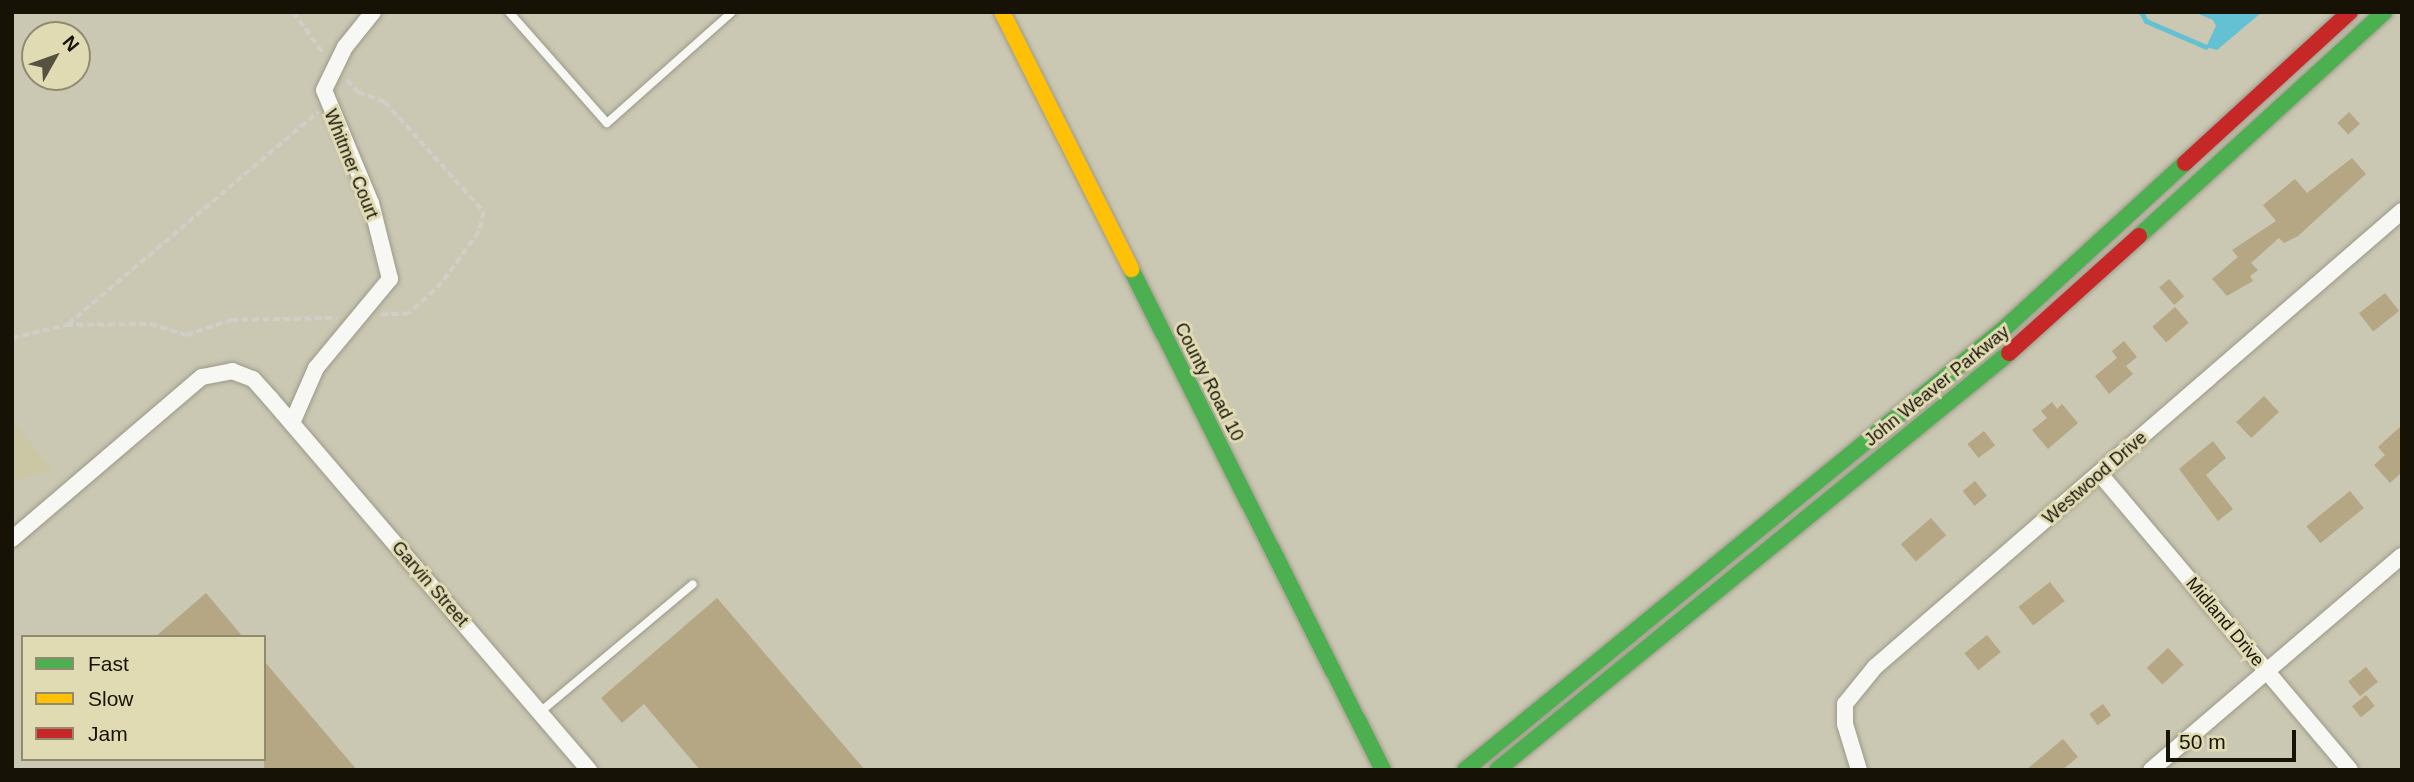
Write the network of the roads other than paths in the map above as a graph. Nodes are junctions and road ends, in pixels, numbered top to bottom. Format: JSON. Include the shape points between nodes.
{"nodes":[{"id":1,"x":373,"y":12,"type":"edge"},
{"id":2,"x":509,"y":12,"type":"edge"},
{"id":3,"x":732,"y":12,"type":"edge"},
{"id":4,"x":1002,"y":12,"type":"edge"},
{"id":5,"x":2350,"y":12,"type":"edge"},
{"id":6,"x":2384,"y":12,"type":"edge"},
{"id":7,"x":2402,"y":211,"type":"edge"},
{"id":8,"x":292,"y":423,"type":"junction"},
{"id":9,"x":2101,"y":474,"type":"junction"},
{"id":10,"x":12,"y":539,"type":"edge"},
{"id":11,"x":2402,"y":556,"type":"edge"},
{"id":12,"x":693,"y":584,"type":"dead end"},
{"id":13,"x":2267,"y":671,"type":"junction"},
{"id":14,"x":540,"y":712,"type":"junction"},
{"id":15,"x":589,"y":770,"type":"edge"},
{"id":16,"x":1383,"y":770,"type":"edge"},
{"id":17,"x":1465,"y":770,"type":"edge"},
{"id":18,"x":1497,"y":770,"type":"edge"},
{"id":19,"x":1859,"y":770,"type":"edge"},
{"id":20,"x":2151,"y":770,"type":"edge"},
{"id":21,"x":2350,"y":770,"type":"edge"}],
"edges":[{"from":1,"to":8,"type":"street","name":"Whitmer Court","via":[[345,47],[324,90],[371,203],[390,279],[316,368]]},
{"from":2,"to":3,"type":"lane","via":[[607,123]]},
{"from":4,"to":16,"type":"main road","name":"County Road 10"},
{"from":5,"to":17,"type":"main road","name":"John Weaver Parkway","via":[[2006,327]]},
{"from":6,"to":18,"type":"main road","name":"John Weaver Parkway","via":[[2020,344]]},
{"from":7,"to":9,"type":"street","name":"Westwood Drive"},
{"from":8,"to":10,"type":"street","name":"Garvin Street","via":[[253,379],[232,370],[202,377]]},
{"from":8,"to":14,"type":"street","name":"Garvin Street"},
{"from":9,"to":13,"type":"street","name":"Midland Drive"},
{"from":9,"to":19,"type":"street","name":"Westwood Drive","via":[[1856,686],[1845,704],[1844,724]]},
{"from":11,"to":13,"type":"street"},
{"from":12,"to":14,"type":"lane"},
{"from":13,"to":20,"type":"street"},
{"from":13,"to":21,"type":"street","name":"Midland Drive"},
{"from":14,"to":15,"type":"street","name":"Garvin Street"}]}
